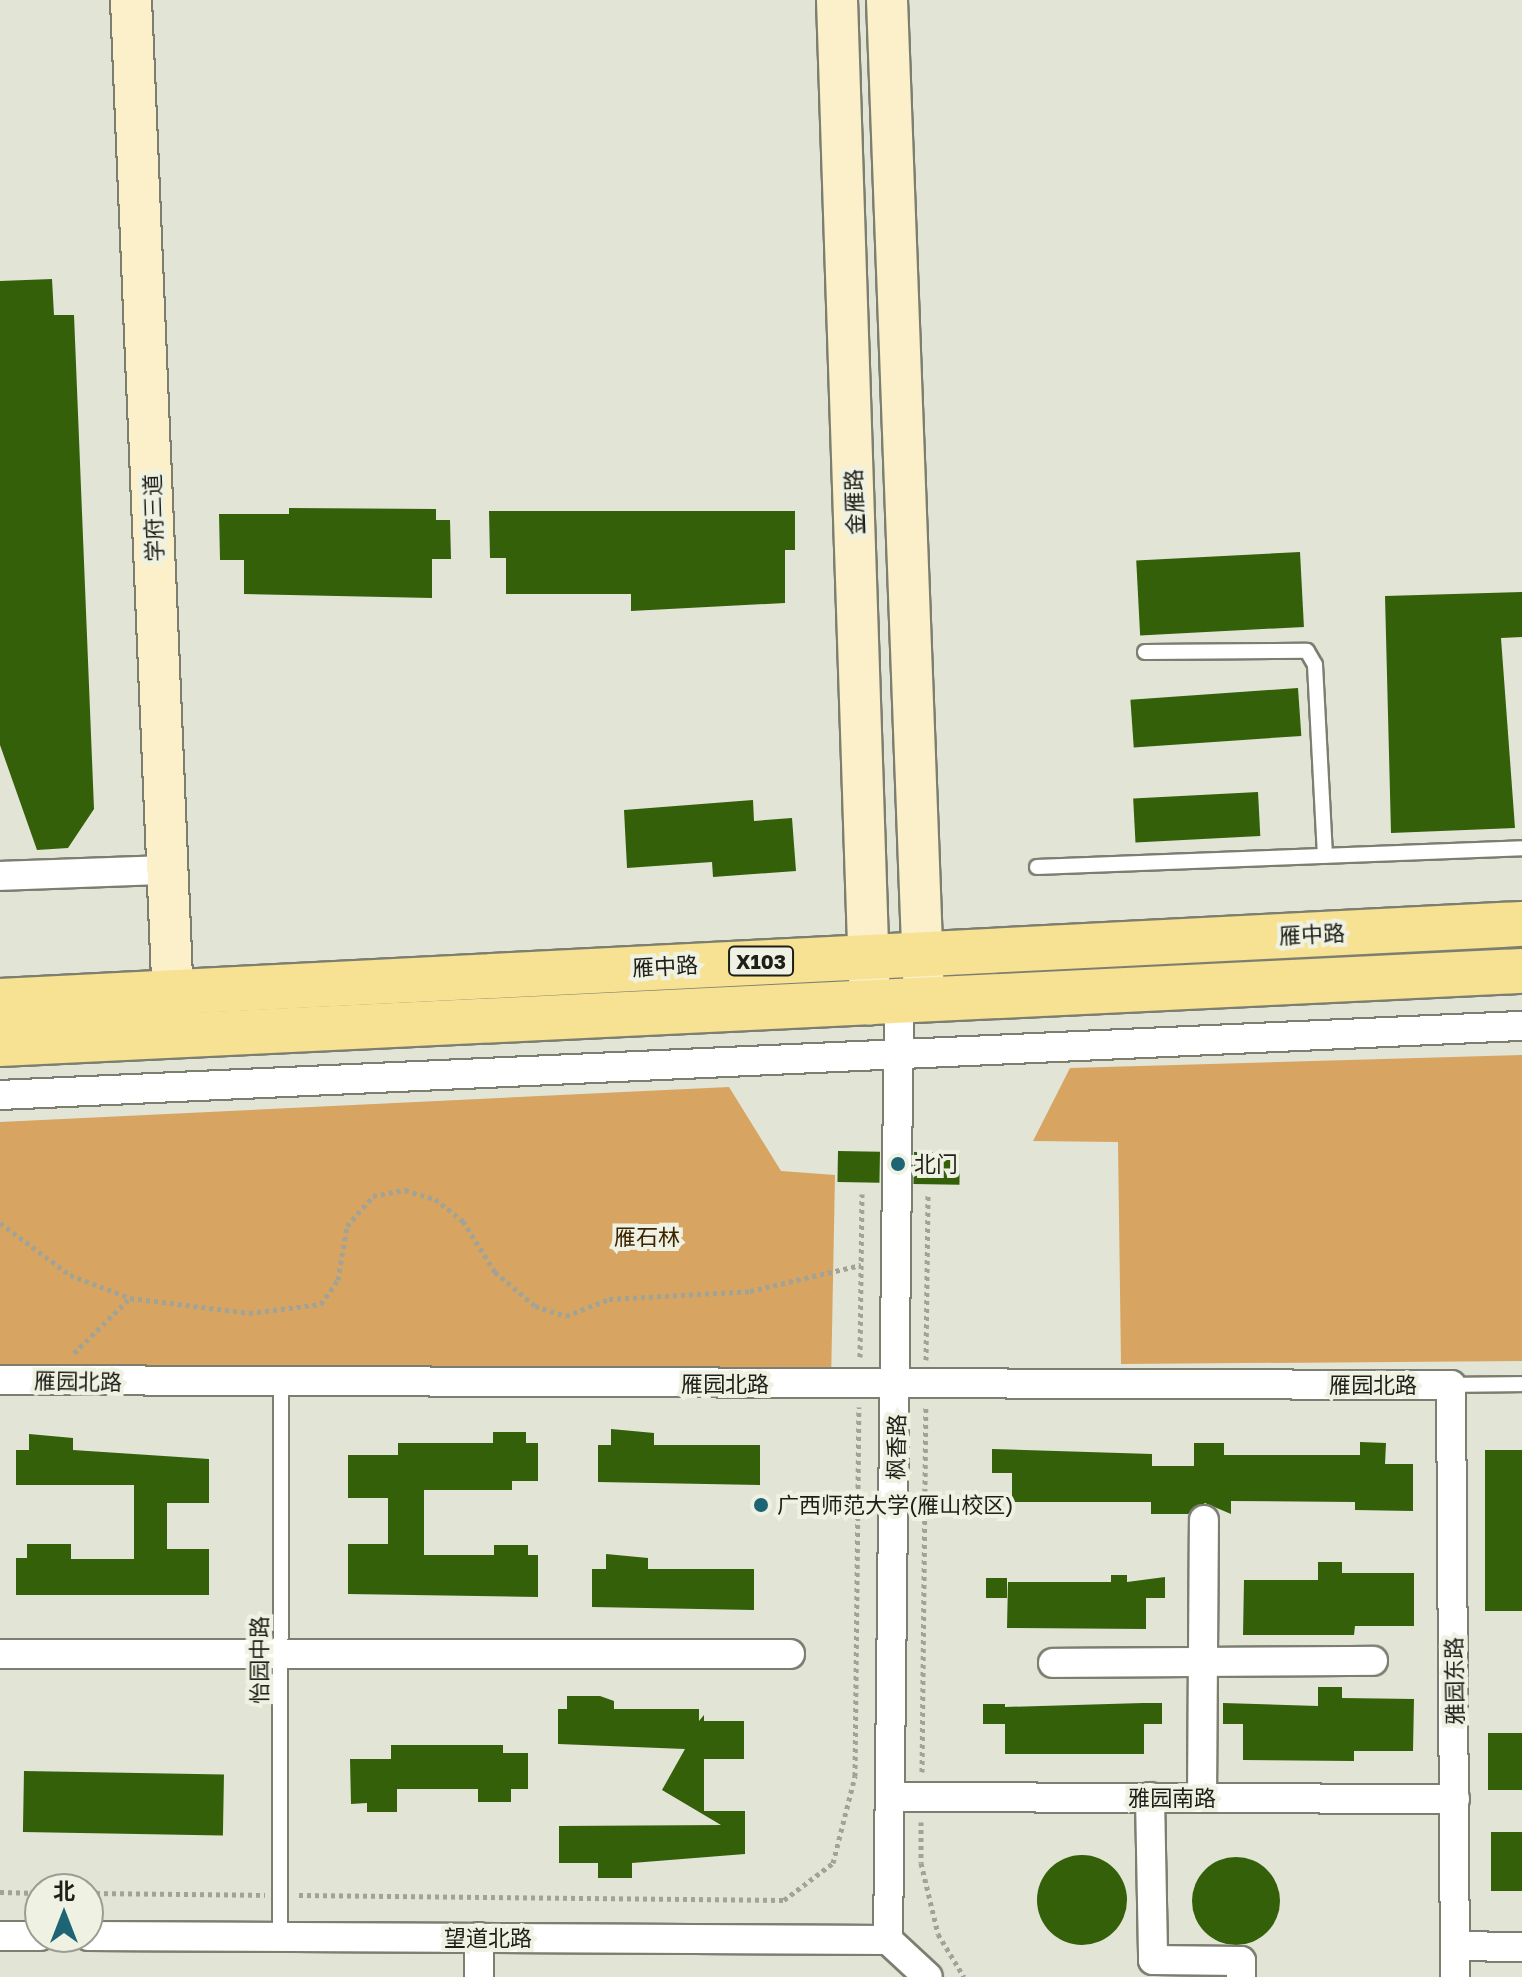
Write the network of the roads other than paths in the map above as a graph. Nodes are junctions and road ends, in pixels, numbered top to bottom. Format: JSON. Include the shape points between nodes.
{"nodes":[{"id":1,"x":131,"y":0,"type":"edge"},
{"id":2,"x":837,"y":0,"type":"edge"},
{"id":3,"x":887,"y":0,"type":"edge"},
{"id":4,"x":1145,"y":652,"type":"dead end"},
{"id":5,"x":1522,"y":848,"type":"edge"},
{"id":6,"x":1325,"y":856,"type":"junction"},
{"id":7,"x":1037,"y":867,"type":"dead end"},
{"id":8,"x":167,"y":870,"type":"junction"},
{"id":9,"x":0,"y":876,"type":"edge"},
{"id":10,"x":1522,"y":924,"type":"edge"},
{"id":11,"x":921,"y":952,"type":"junction"},
{"id":12,"x":869,"y":955,"type":"junction"},
{"id":13,"x":1522,"y":971,"type":"edge"},
{"id":14,"x":172,"y":992,"type":"junction"},
{"id":15,"x":0,"y":1001,"type":"edge"},
{"id":16,"x":898,"y":1002,"type":"junction"},
{"id":17,"x":1522,"y":1026,"type":"edge"},
{"id":18,"x":174,"y":1037,"type":"junction"},
{"id":19,"x":0,"y":1044,"type":"edge"},
{"id":20,"x":899,"y":1055,"type":"junction"},
{"id":21,"x":0,"y":1095,"type":"edge"},
{"id":22,"x":0,"y":1380,"type":"edge"},
{"id":23,"x":281,"y":1383,"type":"junction"},
{"id":24,"x":897,"y":1384,"type":"junction"},
{"id":25,"x":1522,"y":1384,"type":"edge"},
{"id":26,"x":1451,"y":1385,"type":"junction"},
{"id":27,"x":1204,"y":1520,"type":"dead end"},
{"id":28,"x":0,"y":1654,"type":"edge"},
{"id":29,"x":281,"y":1654,"type":"junction"},
{"id":30,"x":790,"y":1654,"type":"dead end"},
{"id":31,"x":1373,"y":1661,"type":"dead end"},
{"id":32,"x":1203,"y":1662,"type":"junction"},
{"id":33,"x":1053,"y":1663,"type":"dead end"},
{"id":34,"x":890,"y":1797,"type":"junction"},
{"id":35,"x":1150,"y":1797,"type":"junction"},
{"id":36,"x":1202,"y":1798,"type":"junction"},
{"id":37,"x":1455,"y":1799,"type":"junction"},
{"id":38,"x":0,"y":1936,"type":"edge"},
{"id":39,"x":24,"y":1936,"type":"edge"},
{"id":40,"x":104,"y":1936,"type":"edge"},
{"id":41,"x":280,"y":1936,"type":"junction"},
{"id":42,"x":479,"y":1937,"type":"junction"},
{"id":43,"x":888,"y":1940,"type":"junction"},
{"id":44,"x":1455,"y":1946,"type":"junction"},
{"id":45,"x":1522,"y":1947,"type":"edge"},
{"id":46,"x":479,"y":1977,"type":"edge"},
{"id":47,"x":928,"y":1977,"type":"edge"},
{"id":48,"x":1241,"y":1977,"type":"edge"},
{"id":49,"x":1455,"y":1977,"type":"edge"}],
"edges":[{"from":1,"to":8,"type":"street","name":"学府三道"},
{"from":2,"to":12,"type":"street","name":"金雁路"},
{"from":3,"to":11,"type":"street"},
{"from":4,"to":6,"type":"lane","via":[[1307,651],[1315,665]]},
{"from":5,"to":6,"type":"lane"},
{"from":6,"to":7,"type":"lane"},
{"from":8,"to":9,"type":"street"},
{"from":8,"to":14,"type":"street","name":"学府三道"},
{"from":10,"to":11,"type":"main road","name":"雁中路","number":"X103"},
{"from":11,"to":12,"type":"main road","name":"雁中路","number":"X103"},
{"from":11,"to":16,"type":"street"},
{"from":12,"to":14,"type":"main road","name":"雁中路","number":"X103"},
{"from":12,"to":16,"type":"street","name":"金雁路"},
{"from":13,"to":16,"type":"main road","number":"X103"},
{"from":14,"to":15,"type":"main road","name":"雁中路","number":"X103"},
{"from":14,"to":18,"type":"street","name":"学府三道"},
{"from":16,"to":18,"type":"main road","number":"X103"},
{"from":16,"to":20,"type":"street","name":"枫香路"},
{"from":17,"to":20,"type":"street"},
{"from":18,"to":19,"type":"main road","number":"X103"},
{"from":20,"to":21,"type":"street"},
{"from":20,"to":24,"type":"street","name":"枫香路"},
{"from":22,"to":23,"type":"street","name":"雁园北路"},
{"from":23,"to":24,"type":"street","name":"雁园北路"},
{"from":23,"to":29,"type":"lane","name":"怡园中路"},
{"from":24,"to":26,"type":"street","name":"雁园北路"},
{"from":24,"to":34,"type":"street","name":"枫香路"},
{"from":25,"to":26,"type":"lane"},
{"from":26,"to":37,"type":"street","name":"雅园东路"},
{"from":27,"to":32,"type":"street"},
{"from":28,"to":29,"type":"street"},
{"from":29,"to":30,"type":"street"},
{"from":29,"to":41,"type":"lane","name":"怡园中路"},
{"from":31,"to":32,"type":"street"},
{"from":32,"to":33,"type":"street"},
{"from":32,"to":36,"type":"street"},
{"from":34,"to":35,"type":"street","name":"雅园南路"},
{"from":34,"to":43,"type":"street","name":"枫香路"},
{"from":35,"to":36,"type":"street","name":"雅园南路"},
{"from":35,"to":48,"type":"street","via":[[1153,1960],[1241,1961]]},
{"from":36,"to":37,"type":"street","name":"雅园南路"},
{"from":37,"to":44,"type":"street","name":"雅园东路"},
{"from":38,"to":39,"type":"street"},
{"from":40,"to":41,"type":"street","name":"望道北路"},
{"from":41,"to":42,"type":"street","name":"望道北路"},
{"from":42,"to":43,"type":"street","name":"望道北路"},
{"from":42,"to":46,"type":"street"},
{"from":43,"to":47,"type":"street"},
{"from":44,"to":45,"type":"street"},
{"from":44,"to":49,"type":"street","name":"雅园东路"}]}
